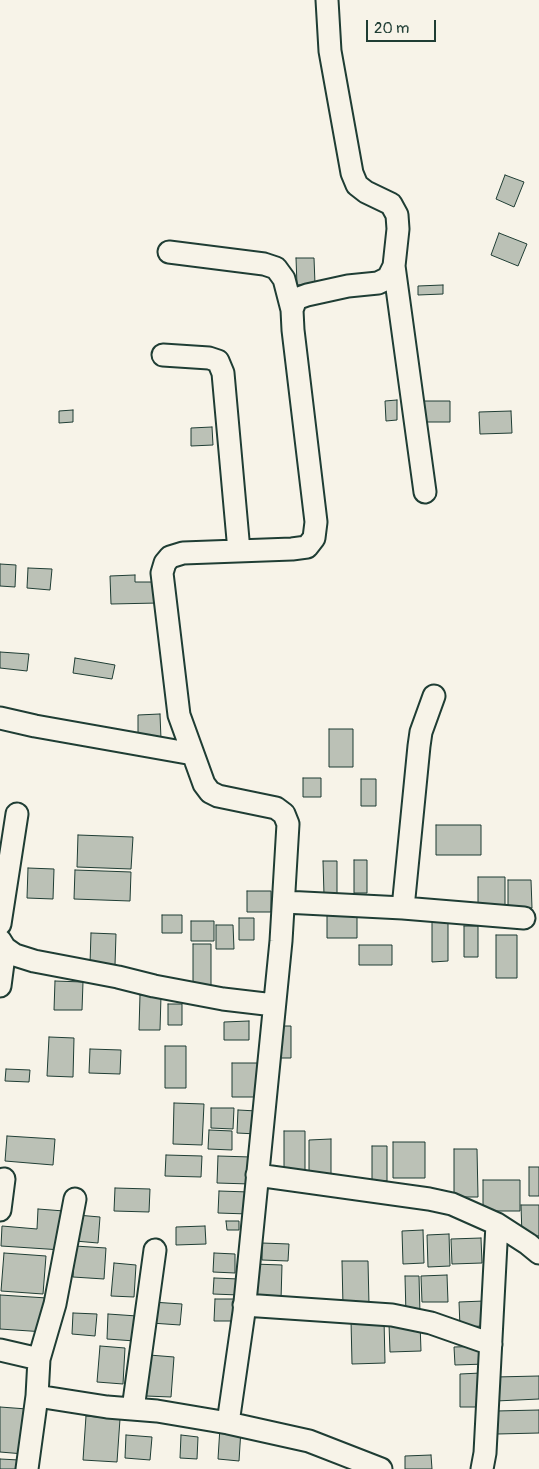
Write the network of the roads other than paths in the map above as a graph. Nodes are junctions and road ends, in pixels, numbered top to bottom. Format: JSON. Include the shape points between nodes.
{"nodes":[{"id":1,"x":327,"y":0,"type":"edge"},
{"id":2,"x":169,"y":252,"type":"dead end"},
{"id":3,"x":394,"y":266,"type":"junction"},
{"id":4,"x":292,"y":310,"type":"junction"},
{"id":5,"x":163,"y":355,"type":"dead end"},
{"id":6,"x":424,"y":492,"type":"dead end"},
{"id":7,"x":239,"y":551,"type":"junction"},
{"id":8,"x":434,"y":696,"type":"dead end"},
{"id":9,"x":0,"y":718,"type":"edge"},
{"id":10,"x":193,"y":754,"type":"junction"},
{"id":11,"x":17,"y":814,"type":"dead end"},
{"id":12,"x":2,"y":897,"type":"edge"},
{"id":13,"x":284,"y":902,"type":"junction"},
{"id":14,"x":403,"y":908,"type":"junction"},
{"id":15,"x":524,"y":918,"type":"dead end"},
{"id":16,"x":0,"y":924,"type":"edge"},
{"id":17,"x":3,"y":944,"type":"edge"},
{"id":18,"x":0,"y":986,"type":"edge"},
{"id":19,"x":274,"y":1005,"type":"junction"},
{"id":20,"x":258,"y":1175,"type":"junction"},
{"id":21,"x":4,"y":1179,"type":"dead end"},
{"id":22,"x":75,"y":1199,"type":"dead end"},
{"id":23,"x":0,"y":1210,"type":"edge"},
{"id":24,"x":497,"y":1224,"type":"junction"},
{"id":25,"x":154,"y":1250,"type":"dead end"},
{"id":26,"x":539,"y":1253,"type":"edge"},
{"id":27,"x":244,"y":1305,"type":"junction"},
{"id":28,"x":491,"y":1344,"type":"junction"},
{"id":29,"x":0,"y":1350,"type":"edge"},
{"id":30,"x":39,"y":1359,"type":"junction"},
{"id":31,"x":37,"y":1396,"type":"junction"},
{"id":32,"x":133,"y":1409,"type":"junction"},
{"id":33,"x":228,"y":1423,"type":"junction"},
{"id":34,"x":27,"y":1469,"type":"edge"},
{"id":35,"x":381,"y":1469,"type":"edge"},
{"id":36,"x":482,"y":1469,"type":"edge"}],
"edges":[{"from":1,"to":3,"type":"street","via":[[330,51],[352,173],[357,185],[391,204],[397,215]]},
{"from":2,"to":4,"type":"street","via":[[276,268],[284,279]]},
{"from":3,"to":4,"type":"street","via":[[388,278],[378,283],[307,294],[296,299]]},
{"from":3,"to":6,"type":"street"},
{"from":4,"to":7,"type":"street","via":[[316,522],[314,538],[307,547]]},
{"from":5,"to":7,"type":"street","via":[[218,361],[222,373]]},
{"from":7,"to":10,"type":"street","via":[[183,553],[170,557],[164,563],[162,573],[175,693]]},
{"from":8,"to":14,"type":"street","via":[[419,746]]},
{"from":9,"to":10,"type":"street"},
{"from":10,"to":13,"type":"street","via":[[210,792],[276,808],[284,814],[288,824]]},
{"from":11,"to":12,"type":"street"},
{"from":12,"to":16,"type":"street"},
{"from":13,"to":14,"type":"street"},
{"from":13,"to":19,"type":"street"},
{"from":14,"to":15,"type":"street"},
{"from":17,"to":18,"type":"street"},
{"from":17,"to":19,"type":"street","via":[[16,955],[34,961],[162,988]]},
{"from":19,"to":20,"type":"street"},
{"from":20,"to":24,"type":"street","via":[[429,1199],[452,1204]]},
{"from":20,"to":27,"type":"street"},
{"from":21,"to":23,"type":"street"},
{"from":22,"to":30,"type":"street","via":[[55,1304]]},
{"from":24,"to":26,"type":"street"},
{"from":24,"to":28,"type":"street"},
{"from":25,"to":32,"type":"street"},
{"from":27,"to":28,"type":"street","via":[[392,1315],[431,1323]]},
{"from":27,"to":33,"type":"street"},
{"from":28,"to":36,"type":"street"},
{"from":29,"to":30,"type":"street"},
{"from":30,"to":31,"type":"street"},
{"from":31,"to":32,"type":"street"},
{"from":31,"to":34,"type":"street"},
{"from":32,"to":33,"type":"street"},
{"from":33,"to":35,"type":"street","via":[[309,1441]]}]}
